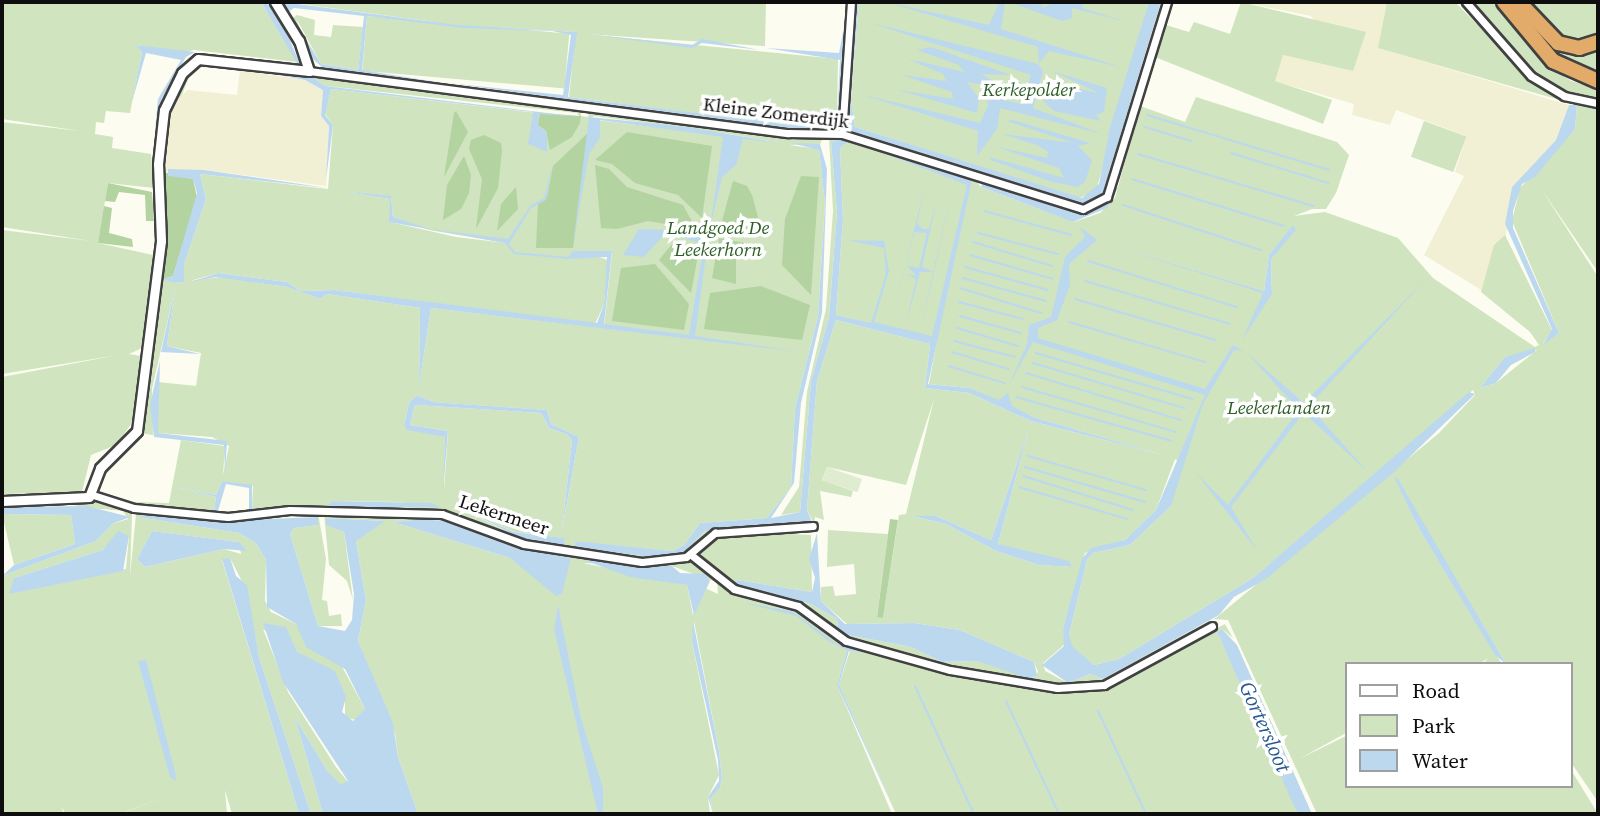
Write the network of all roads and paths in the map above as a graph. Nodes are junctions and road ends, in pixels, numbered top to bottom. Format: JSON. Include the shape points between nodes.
{"nodes":[{"id":1,"x":275,"y":2,"type":"edge"},
{"id":2,"x":851,"y":2,"type":"edge"},
{"id":3,"x":1167,"y":2,"type":"edge"},
{"id":4,"x":1466,"y":2,"type":"edge"},
{"id":5,"x":1504,"y":2,"type":"edge"},
{"id":6,"x":1518,"y":2,"type":"edge"},
{"id":7,"x":1598,"y":42,"type":"edge"},
{"id":8,"x":310,"y":71,"type":"junction"},
{"id":9,"x":1598,"y":81,"type":"edge"},
{"id":10,"x":1598,"y":103,"type":"edge"},
{"id":11,"x":842,"y":134,"type":"junction"},
{"id":12,"x":93,"y":495,"type":"junction"},
{"id":13,"x":2,"y":501,"type":"edge"},
{"id":14,"x":813,"y":526,"type":"dead end"},
{"id":15,"x":690,"y":554,"type":"junction"},
{"id":16,"x":1212,"y":626,"type":"dead end"}],
"edges":[{"from":1,"to":8,"type":"street","via":[[299,41]]},
{"from":2,"to":11,"type":"street"},
{"from":3,"to":11,"type":"street","name":"Kleine Zomerdijk","via":[[1107,197],[1094,206],[1072,209]]},
{"from":4,"to":10,"type":"street","via":[[1531,76],[1564,96]]},
{"from":5,"to":9,"type":"highway","via":[[1553,61]]},
{"from":6,"to":7,"type":"highway","via":[[1558,43],[1579,48]]},
{"from":8,"to":11,"type":"street","name":"Kleine Zomerdijk","via":[[788,133]]},
{"from":8,"to":12,"type":"street","via":[[198,59],[185,68],[168,99],[158,164],[161,240],[143,413],[131,441],[100,468]]},
{"from":12,"to":13,"type":"street","name":"Lekermeer","via":[[74,501]]},
{"from":12,"to":15,"type":"street","name":"Lekermeer","via":[[134,508],[228,517],[290,510],[442,514],[536,547],[653,563]]},
{"from":14,"to":15,"type":"street","name":"Lekermeer","via":[[715,533]]},
{"from":15,"to":16,"type":"street","via":[[734,589],[798,606],[846,641],[950,670],[1057,688],[1104,685]]}]}
